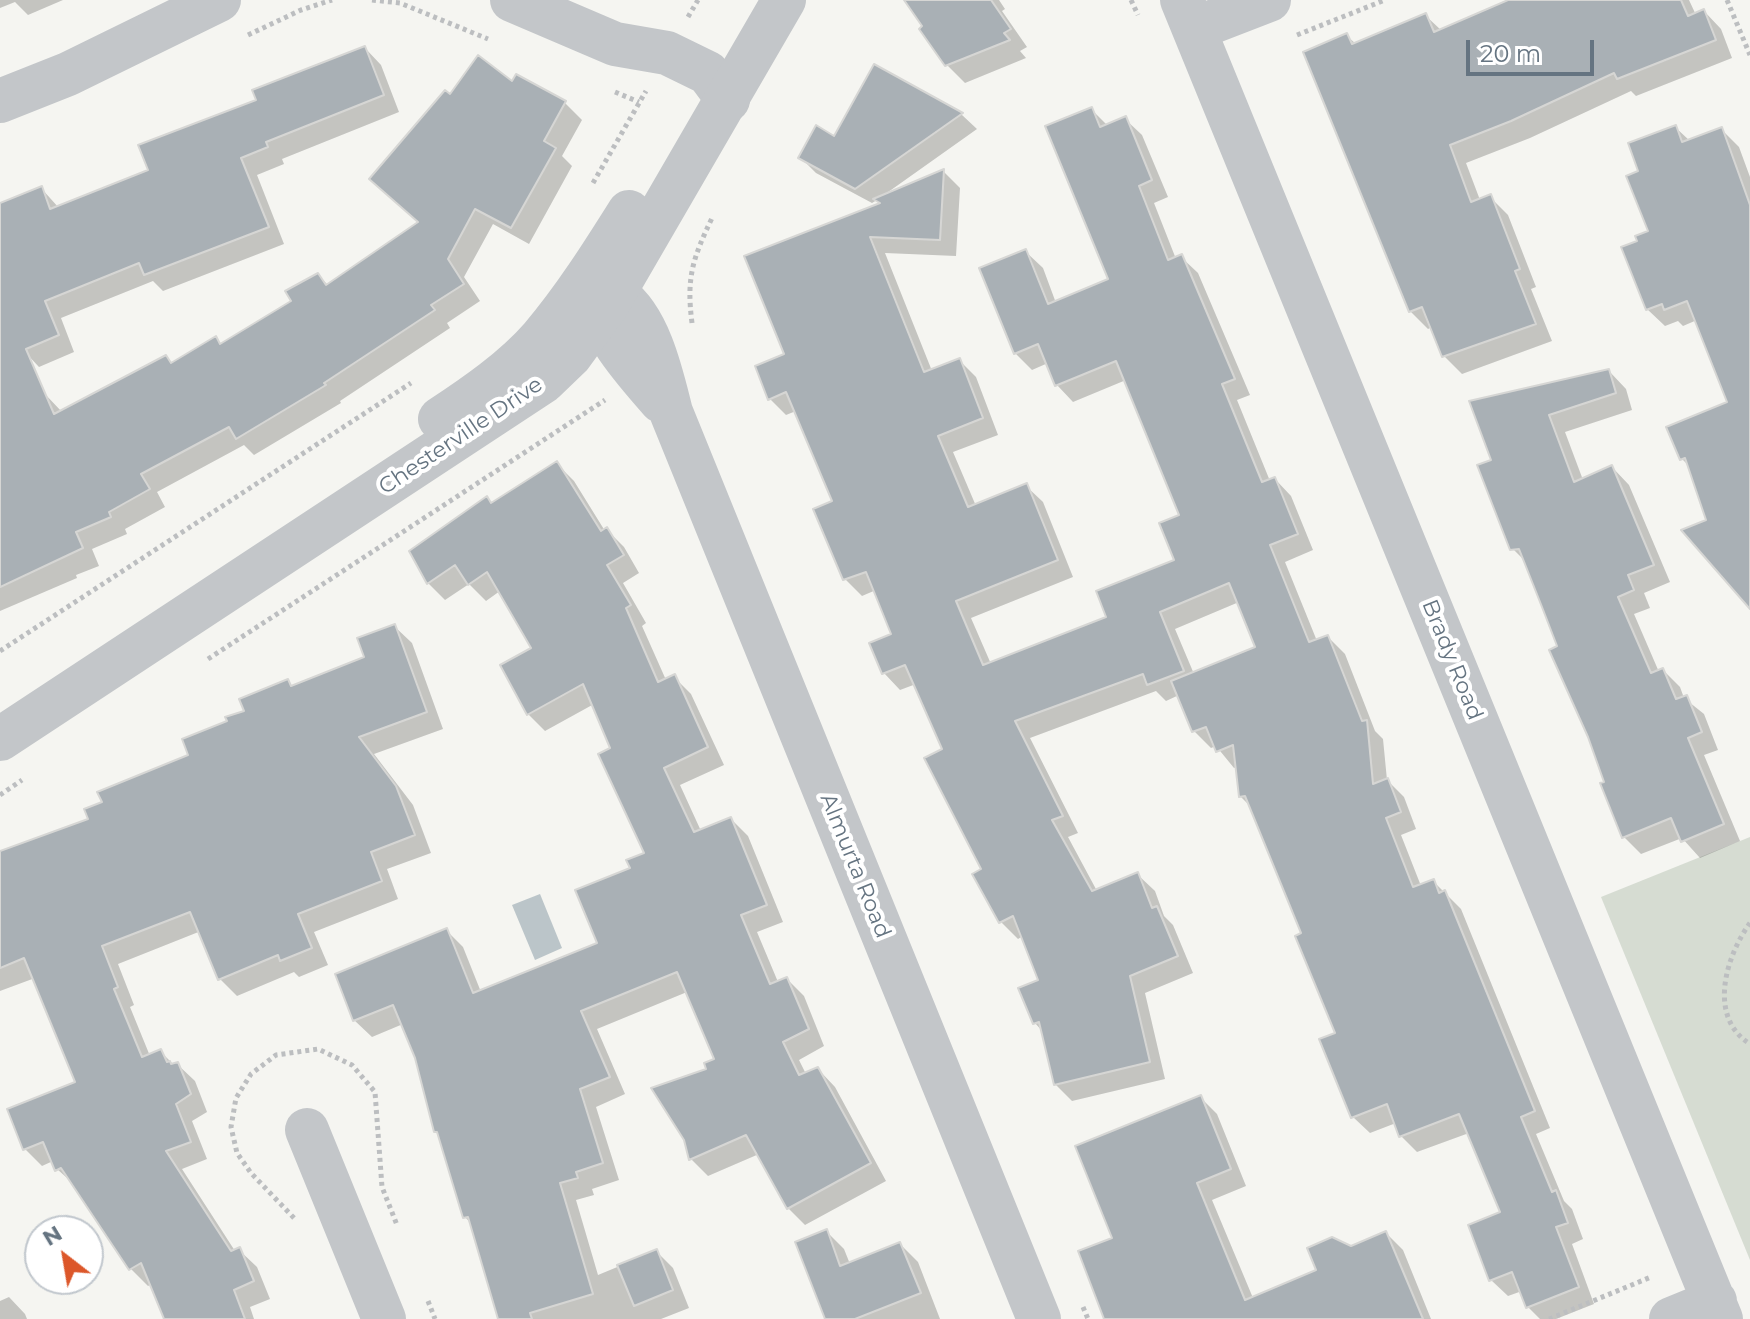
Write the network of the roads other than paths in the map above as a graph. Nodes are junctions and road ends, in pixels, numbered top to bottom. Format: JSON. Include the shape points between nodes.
{"nodes":[{"id":1,"x":219,"y":0,"type":"edge"},
{"id":2,"x":512,"y":0,"type":"edge"},
{"id":3,"x":749,"y":0,"type":"edge"},
{"id":4,"x":784,"y":0,"type":"edge"},
{"id":5,"x":1269,"y":0,"type":"edge"},
{"id":6,"x":1188,"y":15,"type":"edge"},
{"id":7,"x":711,"y":89,"type":"junction"},
{"id":8,"x":0,"y":101,"type":"edge"},
{"id":9,"x":598,"y":298,"type":"junction"},
{"id":10,"x":0,"y":707,"type":"edge"},
{"id":11,"x":0,"y":739,"type":"edge"},
{"id":12,"x":307,"y":1130,"type":"dead end"},
{"id":13,"x":1718,"y":1310,"type":"edge"},
{"id":14,"x":384,"y":1319,"type":"edge"},
{"id":15,"x":1039,"y":1319,"type":"edge"},
{"id":16,"x":1671,"y":1319,"type":"edge"}],
"edges":[{"from":1,"to":8,"type":"street"},
{"from":2,"to":7,"type":"street"},
{"from":3,"to":7,"type":"street","name":"Chesterville Drive"},
{"from":4,"to":7,"type":"street","name":"Chesterville Drive"},
{"from":5,"to":6,"type":"street"},
{"from":6,"to":13,"type":"street","name":"Brady Road"},
{"from":7,"to":9,"type":"street","name":"Chesterville Drive"},
{"from":9,"to":10,"type":"street","name":"Chesterville Drive","via":[[451,412]]},
{"from":9,"to":11,"type":"street","name":"Chesterville Drive","via":[[570,356],[544,381]]},
{"from":9,"to":15,"type":"street","name":"Almurta Road","via":[[620,298],[649,341],[671,412]]},
{"from":12,"to":14,"type":"street"},
{"from":13,"to":16,"type":"street"}]}
